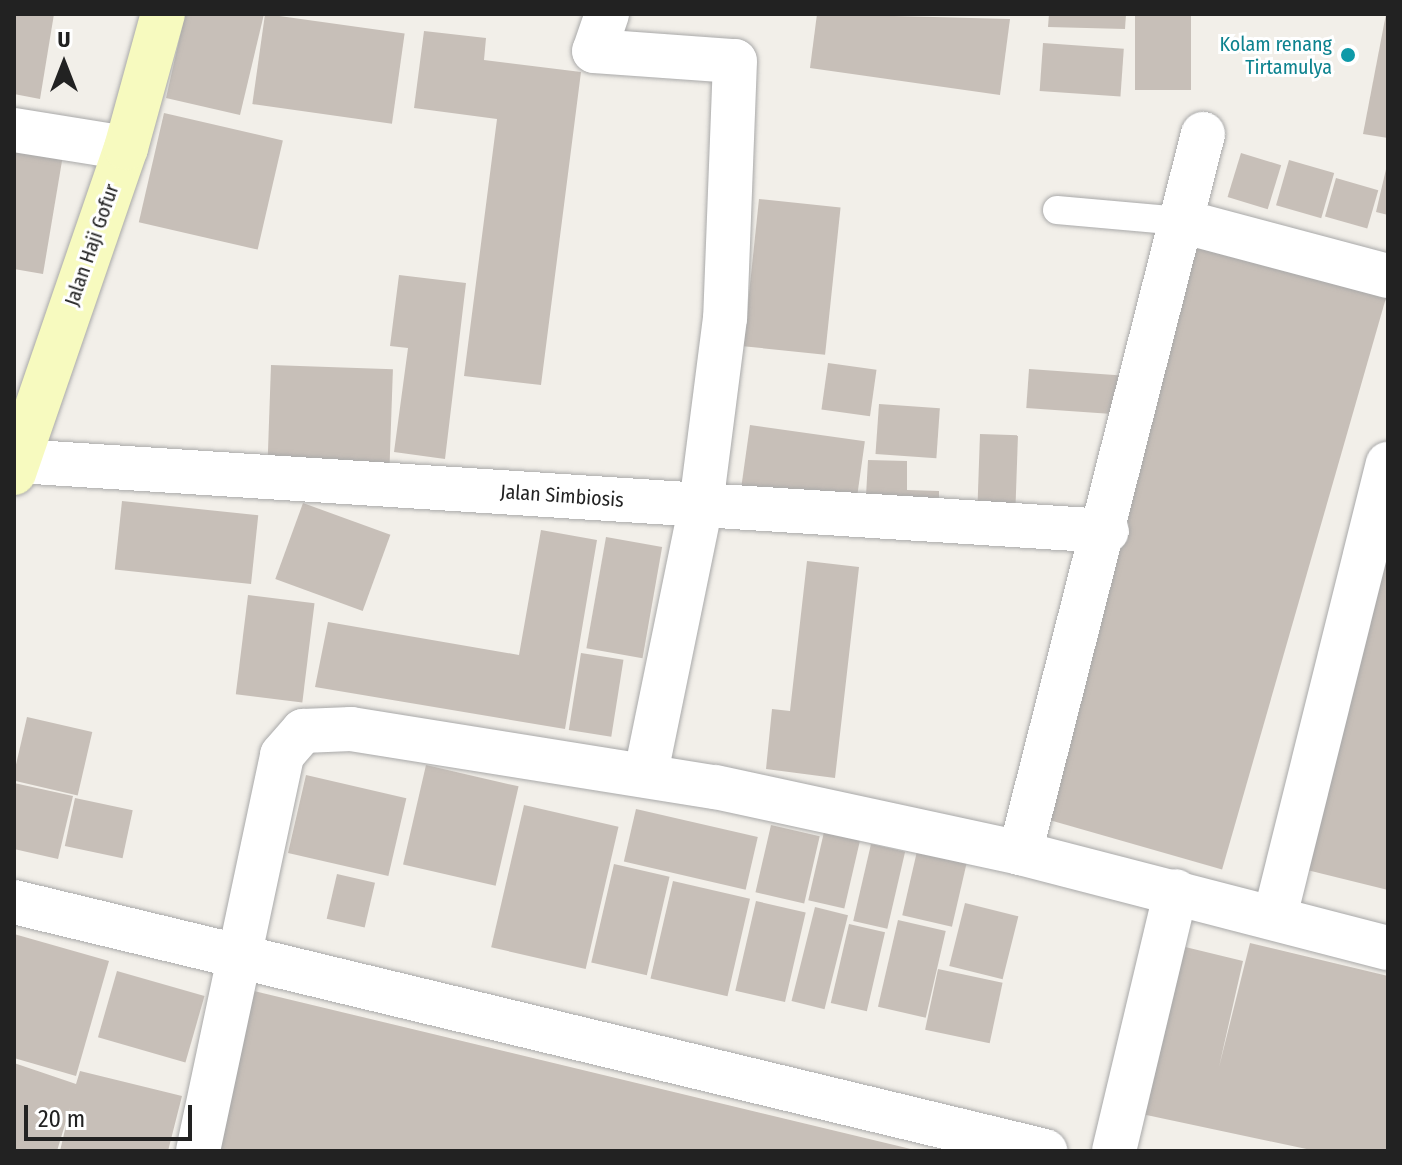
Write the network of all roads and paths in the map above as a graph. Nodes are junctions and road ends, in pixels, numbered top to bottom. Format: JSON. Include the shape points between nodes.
{"nodes":[{"id":1,"x":163,"y":14,"type":"edge"},
{"id":2,"x":607,"y":14,"type":"edge"},
{"id":3,"x":14,"y":130,"type":"edge"},
{"id":4,"x":1203,"y":134,"type":"dead end"},
{"id":5,"x":126,"y":148,"type":"junction"},
{"id":6,"x":1057,"y":210,"type":"dead end"},
{"id":7,"x":1181,"y":221,"type":"junction"},
{"id":8,"x":1388,"y":276,"type":"edge"},
{"id":9,"x":1388,"y":464,"type":"edge"},
{"id":10,"x":16,"y":467,"type":"edge"},
{"id":11,"x":701,"y":505,"type":"junction"},
{"id":12,"x":1107,"y":531,"type":"junction"},
{"id":13,"x":646,"y":774,"type":"junction"},
{"id":14,"x":1020,"y":853,"type":"junction"},
{"id":15,"x":1176,"y":891,"type":"junction"},
{"id":16,"x":14,"y":902,"type":"edge"},
{"id":17,"x":1275,"y":916,"type":"junction"},
{"id":18,"x":1388,"y":948,"type":"edge"},
{"id":19,"x":244,"y":959,"type":"junction"},
{"id":20,"x":198,"y":1151,"type":"edge"},
{"id":21,"x":1045,"y":1151,"type":"edge"},
{"id":22,"x":1114,"y":1151,"type":"edge"}],
"edges":[{"from":1,"to":5,"type":"street","name":"Jalan Haji Gofur"},
{"from":2,"to":11,"type":"street","via":[[594,51],[735,61],[725,318]]},
{"from":3,"to":5,"type":"street"},
{"from":4,"to":7,"type":"street"},
{"from":5,"to":10,"type":"street","name":"Jalan Haji Gofur"},
{"from":6,"to":7,"type":"lane"},
{"from":7,"to":8,"type":"street"},
{"from":7,"to":12,"type":"street"},
{"from":9,"to":17,"type":"street"},
{"from":10,"to":11,"type":"street","name":"Jalan Simbiosis"},
{"from":11,"to":12,"type":"street","name":"Jalan Simbiosis"},
{"from":11,"to":13,"type":"street"},
{"from":12,"to":14,"type":"street"},
{"from":13,"to":14,"type":"street"},
{"from":13,"to":19,"type":"street","via":[[351,729],[303,731],[282,755]]},
{"from":14,"to":15,"type":"street"},
{"from":15,"to":17,"type":"street"},
{"from":15,"to":22,"type":"street"},
{"from":16,"to":19,"type":"street"},
{"from":17,"to":18,"type":"street"},
{"from":19,"to":20,"type":"street"},
{"from":19,"to":21,"type":"street"}]}
